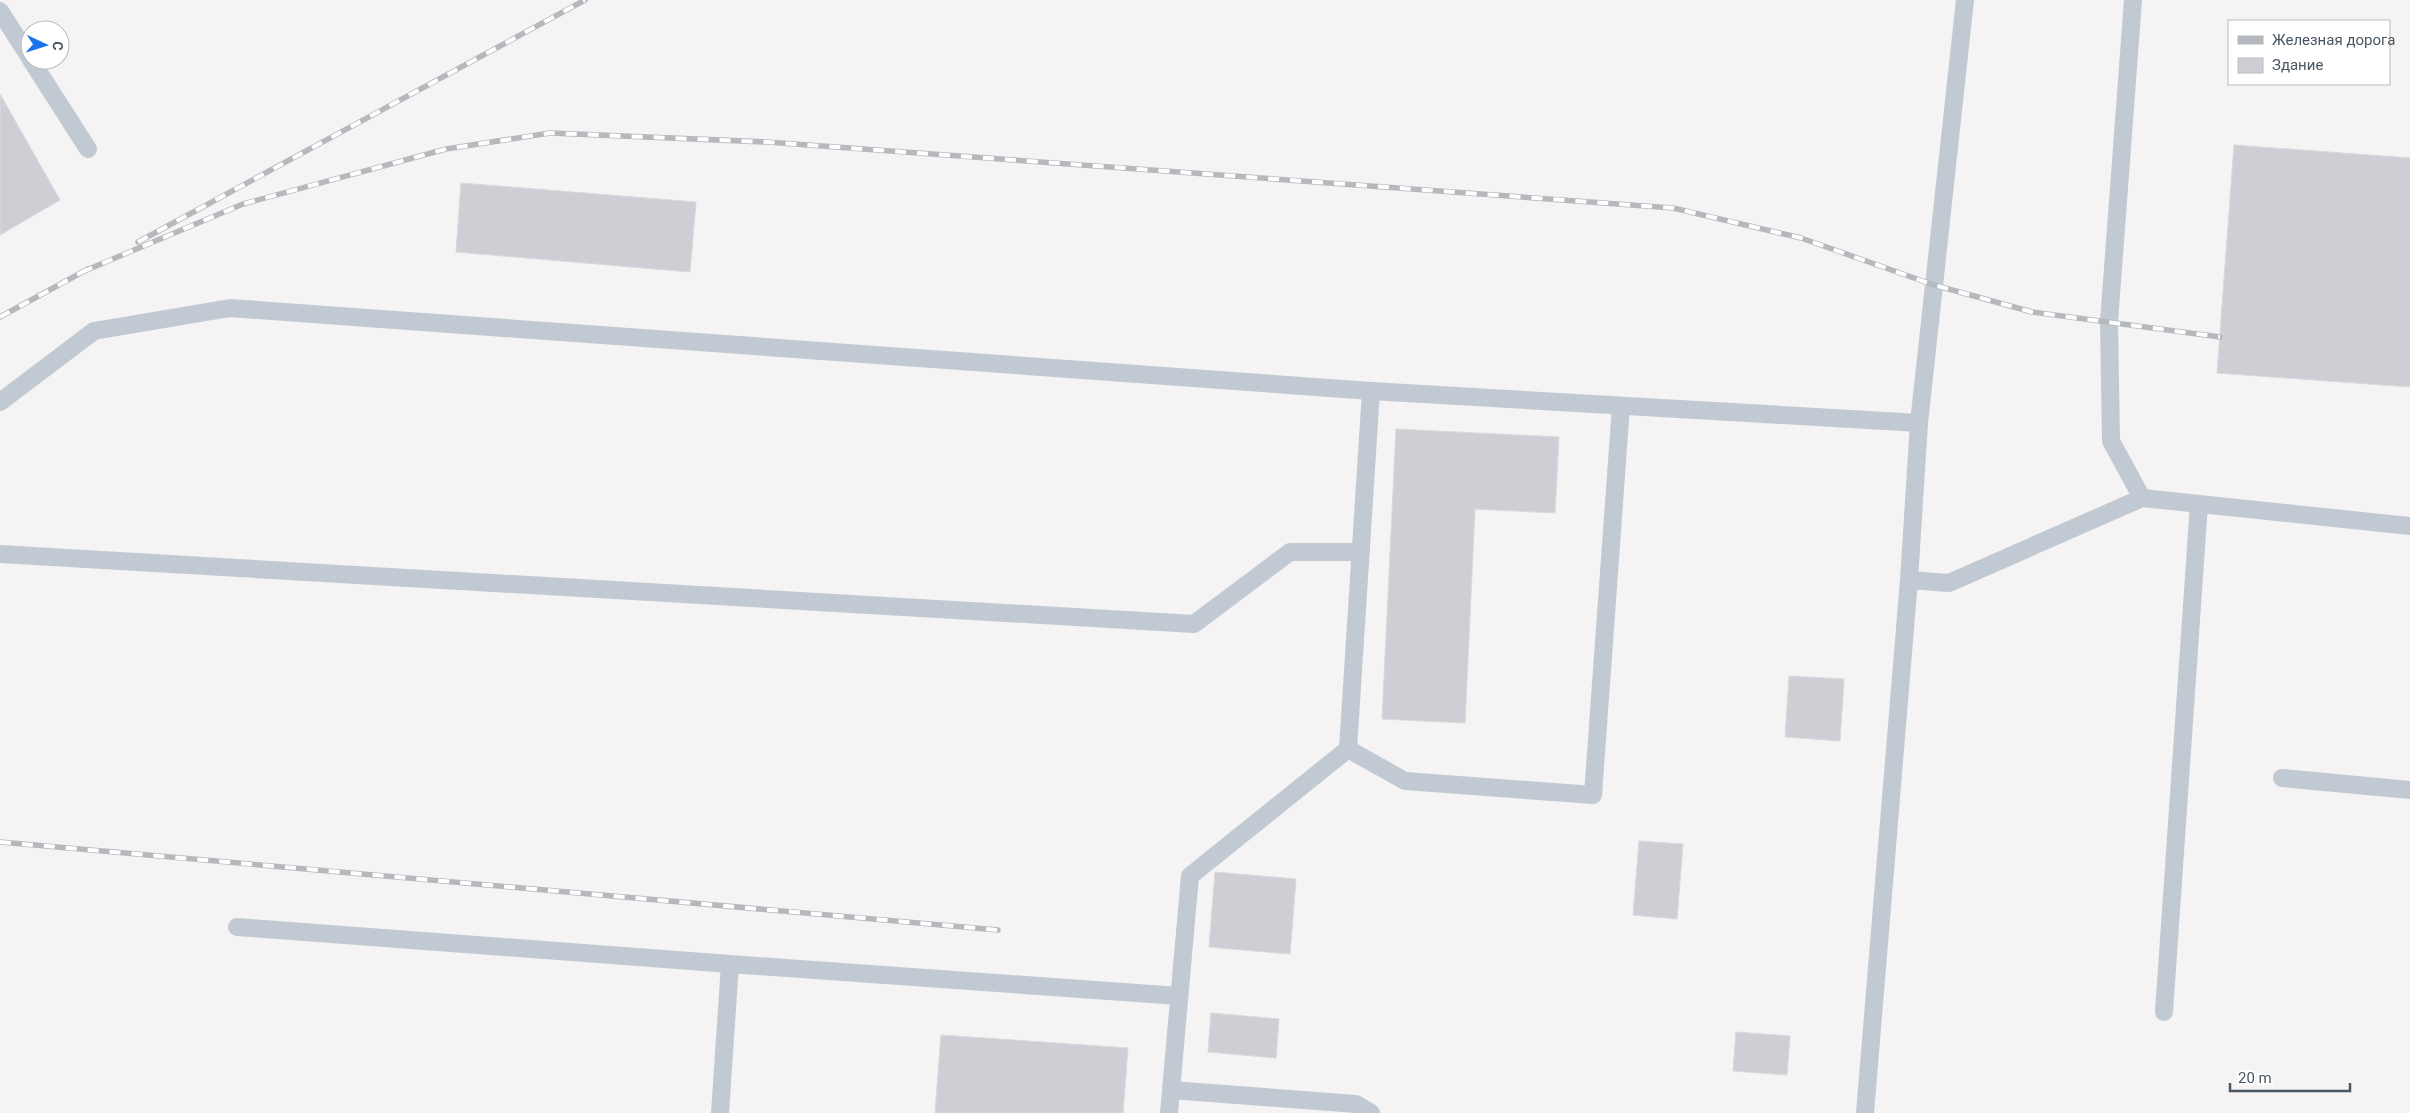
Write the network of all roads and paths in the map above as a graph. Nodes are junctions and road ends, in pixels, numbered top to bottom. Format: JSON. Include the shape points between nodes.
{"nodes":[{"id":1,"x":1965,"y":0,"type":"edge"},
{"id":2,"x":2133,"y":0,"type":"edge"},
{"id":3,"x":0,"y":11,"type":"edge"},
{"id":4,"x":20,"y":42,"type":"edge"},
{"id":5,"x":38,"y":70,"type":"edge"},
{"id":6,"x":88,"y":149,"type":"dead end"},
{"id":7,"x":1371,"y":391,"type":"junction"},
{"id":8,"x":0,"y":402,"type":"edge"},
{"id":9,"x":1621,"y":406,"type":"junction"},
{"id":10,"x":1919,"y":423,"type":"junction"},
{"id":11,"x":2142,"y":498,"type":"junction"},
{"id":12,"x":2200,"y":504,"type":"junction"},
{"id":13,"x":2410,"y":526,"type":"edge"},
{"id":14,"x":1361,"y":552,"type":"junction"},
{"id":15,"x":0,"y":554,"type":"edge"},
{"id":16,"x":1909,"y":580,"type":"junction"},
{"id":17,"x":1348,"y":750,"type":"junction"},
{"id":18,"x":2282,"y":778,"type":"dead end"},
{"id":19,"x":2410,"y":790,"type":"edge"},
{"id":20,"x":237,"y":927,"type":"dead end"},
{"id":21,"x":730,"y":964,"type":"junction"},
{"id":22,"x":1179,"y":996,"type":"junction"},
{"id":23,"x":2164,"y":1012,"type":"dead end"},
{"id":24,"x":1171,"y":1090,"type":"junction"},
{"id":25,"x":720,"y":1113,"type":"edge"},
{"id":26,"x":1169,"y":1113,"type":"edge"},
{"id":27,"x":1371,"y":1113,"type":"edge"},
{"id":28,"x":1865,"y":1113,"type":"edge"}],
"edges":[{"from":1,"to":10,"type":"lane"},
{"from":2,"to":11,"type":"lane","via":[[2109,332],[2111,441]]},
{"from":3,"to":4,"type":"lane"},
{"from":5,"to":6,"type":"lane"},
{"from":7,"to":8,"type":"lane","via":[[230,308],[94,331]]},
{"from":7,"to":9,"type":"lane"},
{"from":7,"to":14,"type":"lane"},
{"from":9,"to":10,"type":"lane"},
{"from":9,"to":17,"type":"lane","via":[[1593,795],[1405,780]]},
{"from":10,"to":16,"type":"lane"},
{"from":11,"to":12,"type":"lane"},
{"from":11,"to":16,"type":"lane","via":[[1950,583]]},
{"from":12,"to":13,"type":"lane"},
{"from":12,"to":23,"type":"lane"},
{"from":14,"to":15,"type":"lane","via":[[1290,552],[1194,624]]},
{"from":14,"to":17,"type":"lane"},
{"from":16,"to":28,"type":"lane"},
{"from":17,"to":22,"type":"lane","via":[[1190,876]]},
{"from":18,"to":19,"type":"lane"},
{"from":20,"to":21,"type":"lane"},
{"from":21,"to":22,"type":"lane"},
{"from":21,"to":25,"type":"lane"},
{"from":22,"to":24,"type":"lane"},
{"from":24,"to":26,"type":"lane"},
{"from":24,"to":27,"type":"lane","via":[[1356,1104]]}]}
